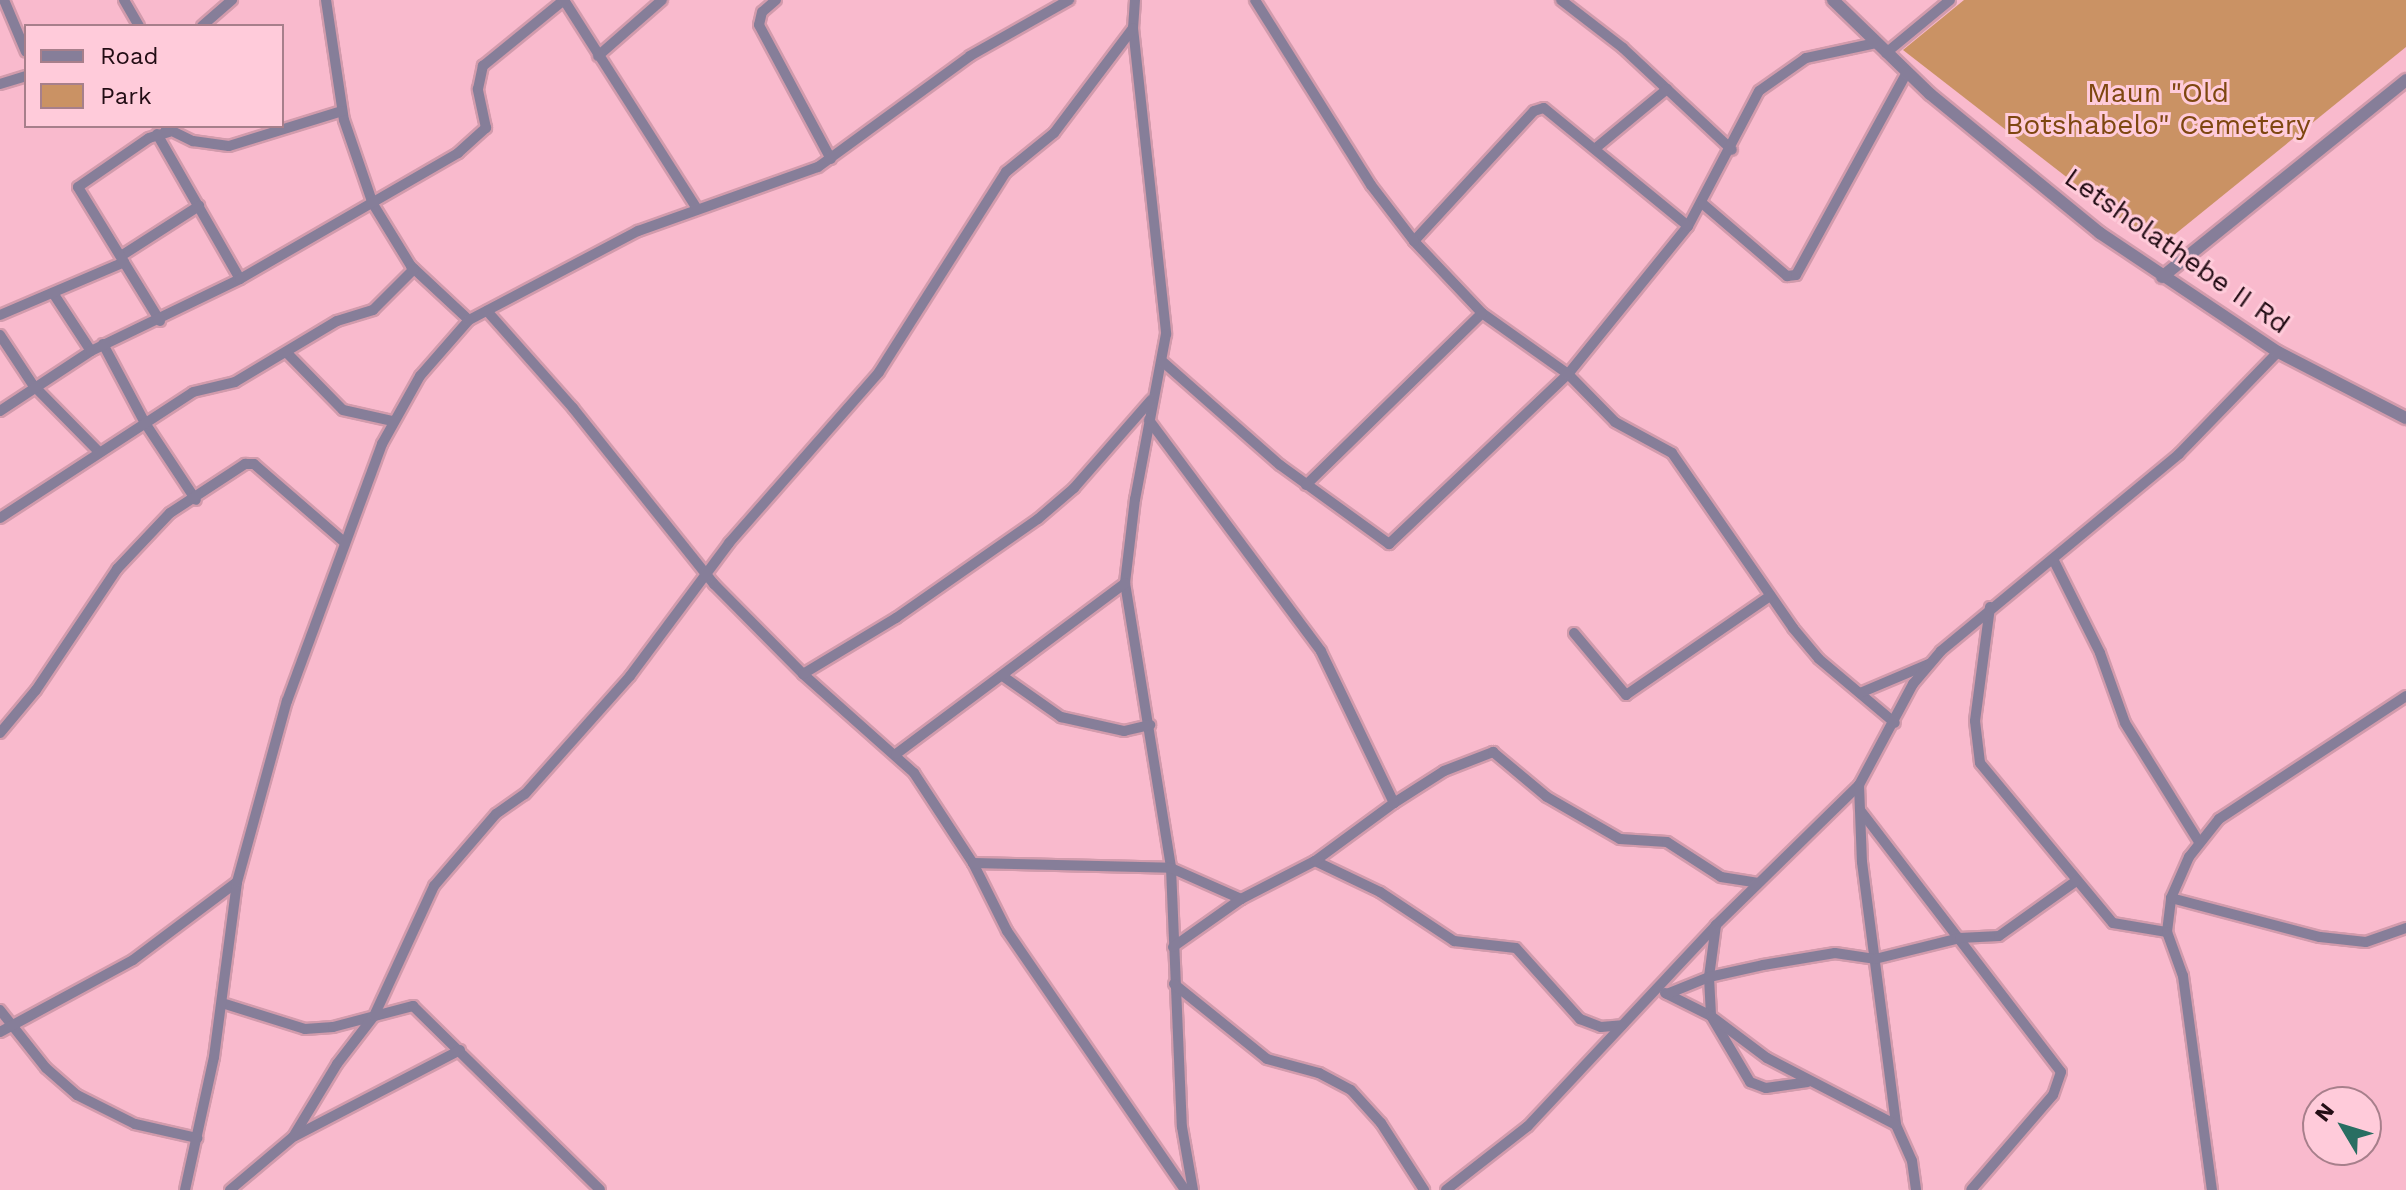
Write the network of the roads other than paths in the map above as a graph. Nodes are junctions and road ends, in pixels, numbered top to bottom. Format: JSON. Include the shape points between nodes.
{"nodes":[{"id":1,"x":4,"y":0,"type":"edge"},
{"id":2,"x":124,"y":0,"type":"edge"},
{"id":3,"x":232,"y":0,"type":"edge"},
{"id":4,"x":326,"y":0,"type":"edge"},
{"id":5,"x":662,"y":0,"type":"edge"},
{"id":6,"x":776,"y":0,"type":"edge"},
{"id":7,"x":1069,"y":0,"type":"edge"},
{"id":8,"x":1135,"y":0,"type":"edge"},
{"id":9,"x":1255,"y":0,"type":"edge"},
{"id":10,"x":1561,"y":0,"type":"edge"},
{"id":11,"x":1833,"y":0,"type":"edge"},
{"id":12,"x":1950,"y":0,"type":"edge"},
{"id":13,"x":138,"y":24,"type":"edge"},
{"id":14,"x":204,"y":24,"type":"edge"},
{"id":15,"x":1133,"y":28,"type":"junction"},
{"id":16,"x":24,"y":47,"type":"edge"},
{"id":17,"x":1881,"y":48,"type":"junction"},
{"id":18,"x":598,"y":56,"type":"junction"},
{"id":19,"x":1907,"y":72,"type":"junction"},
{"id":20,"x":24,"y":77,"type":"edge"},
{"id":21,"x":2406,"y":80,"type":"edge"},
{"id":22,"x":0,"y":84,"type":"edge"},
{"id":23,"x":1667,"y":89,"type":"junction"},
{"id":24,"x":342,"y":111,"type":"junction"},
{"id":25,"x":163,"y":131,"type":"edge"},
{"id":26,"x":1597,"y":147,"type":"junction"},
{"id":27,"x":1732,"y":150,"type":"junction"},
{"id":28,"x":831,"y":159,"type":"junction"},
{"id":29,"x":373,"y":204,"type":"junction"},
{"id":30,"x":1703,"y":204,"type":"junction"},
{"id":31,"x":199,"y":206,"type":"junction"},
{"id":32,"x":697,"y":209,"type":"junction"},
{"id":33,"x":1688,"y":226,"type":"junction"},
{"id":34,"x":1414,"y":241,"type":"junction"},
{"id":35,"x":122,"y":259,"type":"junction"},
{"id":36,"x":414,"y":269,"type":"junction"},
{"id":37,"x":2162,"y":277,"type":"junction"},
{"id":38,"x":240,"y":279,"type":"junction"},
{"id":39,"x":53,"y":293,"type":"junction"},
{"id":40,"x":487,"y":311,"type":"junction"},
{"id":41,"x":1482,"y":313,"type":"junction"},
{"id":42,"x":0,"y":315,"type":"edge"},
{"id":43,"x":469,"y":320,"type":"junction"},
{"id":44,"x":160,"y":321,"type":"junction"},
{"id":45,"x":0,"y":335,"type":"edge"},
{"id":46,"x":103,"y":344,"type":"junction"},
{"id":47,"x":91,"y":351,"type":"junction"},
{"id":48,"x":2278,"y":352,"type":"junction"},
{"id":49,"x":288,"y":354,"type":"junction"},
{"id":50,"x":1162,"y":361,"type":"junction"},
{"id":51,"x":1568,"y":374,"type":"junction"},
{"id":52,"x":33,"y":385,"type":"junction"},
{"id":53,"x":1152,"y":398,"type":"junction"},
{"id":54,"x":0,"y":411,"type":"edge"},
{"id":55,"x":2406,"y":418,"type":"edge"},
{"id":56,"x":1149,"y":420,"type":"junction"},
{"id":57,"x":392,"y":421,"type":"junction"},
{"id":58,"x":145,"y":423,"type":"junction"},
{"id":59,"x":98,"y":451,"type":"junction"},
{"id":60,"x":1306,"y":485,"type":"junction"},
{"id":61,"x":196,"y":500,"type":"junction"},
{"id":62,"x":0,"y":518,"type":"edge"},
{"id":63,"x":343,"y":541,"type":"junction"},
{"id":64,"x":2053,"y":559,"type":"junction"},
{"id":65,"x":705,"y":575,"type":"junction"},
{"id":66,"x":1125,"y":583,"type":"junction"},
{"id":67,"x":1770,"y":596,"type":"junction"},
{"id":68,"x":1990,"y":607,"type":"junction"},
{"id":69,"x":1574,"y":633,"type":"dead end"},
{"id":70,"x":1931,"y":663,"type":"junction"},
{"id":71,"x":803,"y":674,"type":"junction"},
{"id":72,"x":1004,"y":677,"type":"junction"},
{"id":73,"x":1860,"y":693,"type":"junction"},
{"id":74,"x":2406,"y":696,"type":"edge"},
{"id":75,"x":1895,"y":723,"type":"junction"},
{"id":76,"x":1150,"y":725,"type":"junction"},
{"id":77,"x":0,"y":733,"type":"edge"},
{"id":78,"x":896,"y":754,"type":"junction"},
{"id":79,"x":1859,"y":785,"type":"junction"},
{"id":80,"x":1394,"y":803,"type":"junction"},
{"id":81,"x":1860,"y":810,"type":"junction"},
{"id":82,"x":2199,"y":842,"type":"junction"},
{"id":83,"x":1315,"y":861,"type":"junction"},
{"id":84,"x":973,"y":863,"type":"junction"},
{"id":85,"x":1171,"y":868,"type":"junction"},
{"id":86,"x":2076,"y":881,"type":"junction"},
{"id":87,"x":237,"y":882,"type":"junction"},
{"id":88,"x":1757,"y":883,"type":"junction"},
{"id":89,"x":2171,"y":898,"type":"junction"},
{"id":90,"x":1241,"y":899,"type":"junction"},
{"id":91,"x":1716,"y":925,"type":"junction"},
{"id":92,"x":2406,"y":928,"type":"edge"},
{"id":93,"x":2167,"y":932,"type":"junction"},
{"id":94,"x":1960,"y":938,"type":"junction"},
{"id":95,"x":1173,"y":947,"type":"junction"},
{"id":96,"x":1875,"y":959,"type":"junction"},
{"id":97,"x":1709,"y":977,"type":"junction"},
{"id":98,"x":1174,"y":984,"type":"junction"},
{"id":99,"x":1662,"y":991,"type":"junction"},
{"id":100,"x":222,"y":1003,"type":"junction"},
{"id":101,"x":0,"y":1010,"type":"edge"},
{"id":102,"x":374,"y":1016,"type":"junction"},
{"id":103,"x":1711,"y":1016,"type":"junction"},
{"id":104,"x":14,"y":1024,"type":"junction"},
{"id":105,"x":1622,"y":1025,"type":"junction"},
{"id":106,"x":0,"y":1032,"type":"edge"},
{"id":107,"x":460,"y":1050,"type":"junction"},
{"id":108,"x":1808,"y":1082,"type":"junction"},
{"id":109,"x":1896,"y":1125,"type":"junction"},
{"id":110,"x":293,"y":1137,"type":"junction"},
{"id":111,"x":197,"y":1138,"type":"junction"},
{"id":112,"x":185,"y":1190,"type":"edge"},
{"id":113,"x":230,"y":1190,"type":"edge"},
{"id":114,"x":600,"y":1190,"type":"edge"},
{"id":115,"x":1185,"y":1190,"type":"edge"},
{"id":116,"x":1193,"y":1190,"type":"edge"},
{"id":117,"x":1424,"y":1190,"type":"edge"},
{"id":118,"x":1446,"y":1190,"type":"edge"},
{"id":119,"x":1916,"y":1190,"type":"edge"},
{"id":120,"x":1971,"y":1190,"type":"edge"},
{"id":121,"x":2212,"y":1190,"type":"edge"}],
"edges":[{"from":1,"to":16,"type":"street"},
{"from":2,"to":13,"type":"street"},
{"from":3,"to":14,"type":"street"},
{"from":4,"to":24,"type":"street"},
{"from":5,"to":18,"type":"street"},
{"from":6,"to":28,"type":"street","via":[[762,12],[759,25]]},
{"from":7,"to":28,"type":"street","via":[[983,48]]},
{"from":8,"to":15,"type":"street"},
{"from":9,"to":34,"type":"street","via":[[1371,185]]},
{"from":10,"to":23,"type":"street"},
{"from":11,"to":17,"type":"street","name":"Letsholathebe II Rd"},
{"from":12,"to":17,"type":"street"},
{"from":15,"to":50,"type":"street","via":[[1165,306]]},
{"from":15,"to":65,"type":"street","via":[[1054,133],[994,189],[879,372]]},
{"from":17,"to":19,"type":"street","name":"Letsholathebe II Rd"},
{"from":17,"to":27,"type":"street","via":[[1806,58],[1772,78],[1750,104]]},
{"from":18,"to":29,"type":"street","via":[[564,0],[483,66],[478,89],[488,119],[480,135],[434,170]]},
{"from":18,"to":32,"type":"street"},
{"from":19,"to":30,"type":"street","via":[[1796,275],[1787,276]]},
{"from":19,"to":37,"type":"street","name":"Letsholathebe II Rd","via":[[2036,182]]},
{"from":20,"to":22,"type":"street"},
{"from":21,"to":37,"type":"street"},
{"from":23,"to":26,"type":"street"},
{"from":23,"to":27,"type":"street"},
{"from":24,"to":25,"type":"street","via":[[229,146]]},
{"from":24,"to":29,"type":"street"},
{"from":25,"to":31,"type":"street"},
{"from":25,"to":35,"type":"street","via":[[78,185]]},
{"from":26,"to":33,"type":"street"},
{"from":26,"to":34,"type":"street","via":[[1555,113],[1538,109]]},
{"from":27,"to":30,"type":"street"},
{"from":28,"to":32,"type":"street"},
{"from":29,"to":36,"type":"street"},
{"from":29,"to":38,"type":"street"},
{"from":30,"to":33,"type":"street"},
{"from":31,"to":35,"type":"street"},
{"from":31,"to":38,"type":"street"},
{"from":32,"to":40,"type":"street","via":[[630,234]]},
{"from":33,"to":51,"type":"street"},
{"from":34,"to":41,"type":"street"},
{"from":35,"to":39,"type":"street"},
{"from":35,"to":44,"type":"street"},
{"from":36,"to":43,"type":"street"},
{"from":36,"to":49,"type":"street","via":[[373,310],[337,321]]},
{"from":37,"to":48,"type":"street","name":"Letsholathebe II Rd"},
{"from":38,"to":44,"type":"street"},
{"from":39,"to":42,"type":"street"},
{"from":39,"to":47,"type":"street"},
{"from":40,"to":43,"type":"street"},
{"from":40,"to":65,"type":"street","via":[[573,408]]},
{"from":41,"to":51,"type":"street"},
{"from":41,"to":60,"type":"street"},
{"from":43,"to":57,"type":"street","via":[[420,376]]},
{"from":44,"to":46,"type":"street"},
{"from":45,"to":52,"type":"street"},
{"from":46,"to":47,"type":"street"},
{"from":46,"to":58,"type":"street"},
{"from":47,"to":52,"type":"street"},
{"from":48,"to":55,"type":"street","name":"Letsholathebe II Rd"},
{"from":48,"to":64,"type":"street","via":[[2179,454]]},
{"from":49,"to":57,"type":"street","via":[[343,410]]},
{"from":49,"to":58,"type":"street","via":[[235,382],[193,392]]},
{"from":50,"to":53,"type":"street"},
{"from":50,"to":60,"type":"street"},
{"from":51,"to":60,"type":"street","via":[[1389,544]]},
{"from":51,"to":67,"type":"street","via":[[1615,422],[1672,453]]},
{"from":52,"to":54,"type":"street"},
{"from":52,"to":59,"type":"street"},
{"from":53,"to":56,"type":"street"},
{"from":53,"to":71,"type":"street","via":[[1074,488],[1038,519],[896,618]]},
{"from":56,"to":66,"type":"street"},
{"from":56,"to":80,"type":"street","via":[[1321,651]]},
{"from":57,"to":63,"type":"street"},
{"from":58,"to":59,"type":"street"},
{"from":58,"to":61,"type":"street"},
{"from":59,"to":62,"type":"street"},
{"from":61,"to":63,"type":"street","via":[[251,462]]},
{"from":61,"to":77,"type":"street","via":[[170,513],[117,569],[36,690]]},
{"from":63,"to":87,"type":"street","via":[[287,701]]},
{"from":64,"to":68,"type":"street"},
{"from":64,"to":82,"type":"street","via":[[2100,653],[2125,723]]},
{"from":65,"to":71,"type":"street"},
{"from":65,"to":102,"type":"street","via":[[612,696],[434,886]]},
{"from":66,"to":72,"type":"street"},
{"from":66,"to":76,"type":"street"},
{"from":67,"to":69,"type":"street","via":[[1626,695]]},
{"from":67,"to":73,"type":"street","via":[[1819,659]]},
{"from":68,"to":70,"type":"street"},
{"from":68,"to":86,"type":"street","via":[[1975,721],[1980,763]]},
{"from":70,"to":73,"type":"street"},
{"from":70,"to":75,"type":"street","via":[[1913,684]]},
{"from":71,"to":78,"type":"street"},
{"from":72,"to":76,"type":"street","via":[[1061,717],[1124,731]]},
{"from":72,"to":78,"type":"street"},
{"from":73,"to":75,"type":"street"},
{"from":74,"to":82,"type":"street","via":[[2219,819]]},
{"from":75,"to":79,"type":"street"},
{"from":76,"to":85,"type":"street"},
{"from":78,"to":84,"type":"street"},
{"from":79,"to":81,"type":"street"},
{"from":79,"to":88,"type":"street"},
{"from":80,"to":83,"type":"street"},
{"from":80,"to":88,"type":"street","via":[[1444,771],[1493,752],[1547,797],[1620,839],[1667,842],[1721,877]]},
{"from":81,"to":94,"type":"street"},
{"from":81,"to":96,"type":"street"},
{"from":82,"to":89,"type":"street"},
{"from":83,"to":90,"type":"street"},
{"from":83,"to":105,"type":"street","via":[[1380,892],[1454,941],[1516,948],[1580,1019],[1601,1027]]},
{"from":84,"to":85,"type":"street"},
{"from":84,"to":115,"type":"street","via":[[1007,931]]},
{"from":85,"to":90,"type":"street"},
{"from":85,"to":95,"type":"street"},
{"from":86,"to":93,"type":"street","via":[[2113,923]]},
{"from":86,"to":94,"type":"street","via":[[1999,936]]},
{"from":87,"to":100,"type":"street"},
{"from":87,"to":104,"type":"street","via":[[133,960]]},
{"from":88,"to":91,"type":"street"},
{"from":89,"to":92,"type":"street","via":[[2320,937],[2366,942]]},
{"from":89,"to":93,"type":"street"},
{"from":90,"to":95,"type":"street"},
{"from":91,"to":97,"type":"street"},
{"from":91,"to":99,"type":"street"},
{"from":93,"to":121,"type":"street","via":[[2183,976]]},
{"from":94,"to":96,"type":"street"},
{"from":94,"to":120,"type":"street","via":[[2061,1072],[2053,1095]]},
{"from":95,"to":98,"type":"street"},
{"from":96,"to":97,"type":"street","via":[[1835,953]]},
{"from":96,"to":109,"type":"street"},
{"from":97,"to":99,"type":"street"},
{"from":97,"to":103,"type":"street"},
{"from":98,"to":116,"type":"street","via":[[1182,1127]]},
{"from":98,"to":117,"type":"street","via":[[1267,1059],[1319,1073],[1351,1090],[1381,1123]]},
{"from":99,"to":103,"type":"street"},
{"from":99,"to":105,"type":"street"},
{"from":100,"to":102,"type":"street","via":[[305,1029]]},
{"from":100,"to":111,"type":"street"},
{"from":101,"to":104,"type":"street"},
{"from":102,"to":107,"type":"street","via":[[413,1006]]},
{"from":102,"to":110,"type":"street","via":[[337,1064]]},
{"from":103,"to":108,"type":"street"},
{"from":103,"to":108,"type":"street","via":[[1750,1082],[1766,1088]]},
{"from":104,"to":106,"type":"street"},
{"from":104,"to":111,"type":"street","via":[[46,1068],[77,1095],[135,1124]]},
{"from":105,"to":118,"type":"street","via":[[1528,1126]]},
{"from":107,"to":110,"type":"street"},
{"from":107,"to":114,"type":"street"},
{"from":108,"to":109,"type":"street"},
{"from":109,"to":119,"type":"street","via":[[1912,1161]]},
{"from":110,"to":113,"type":"street"},
{"from":111,"to":112,"type":"street"}]}
